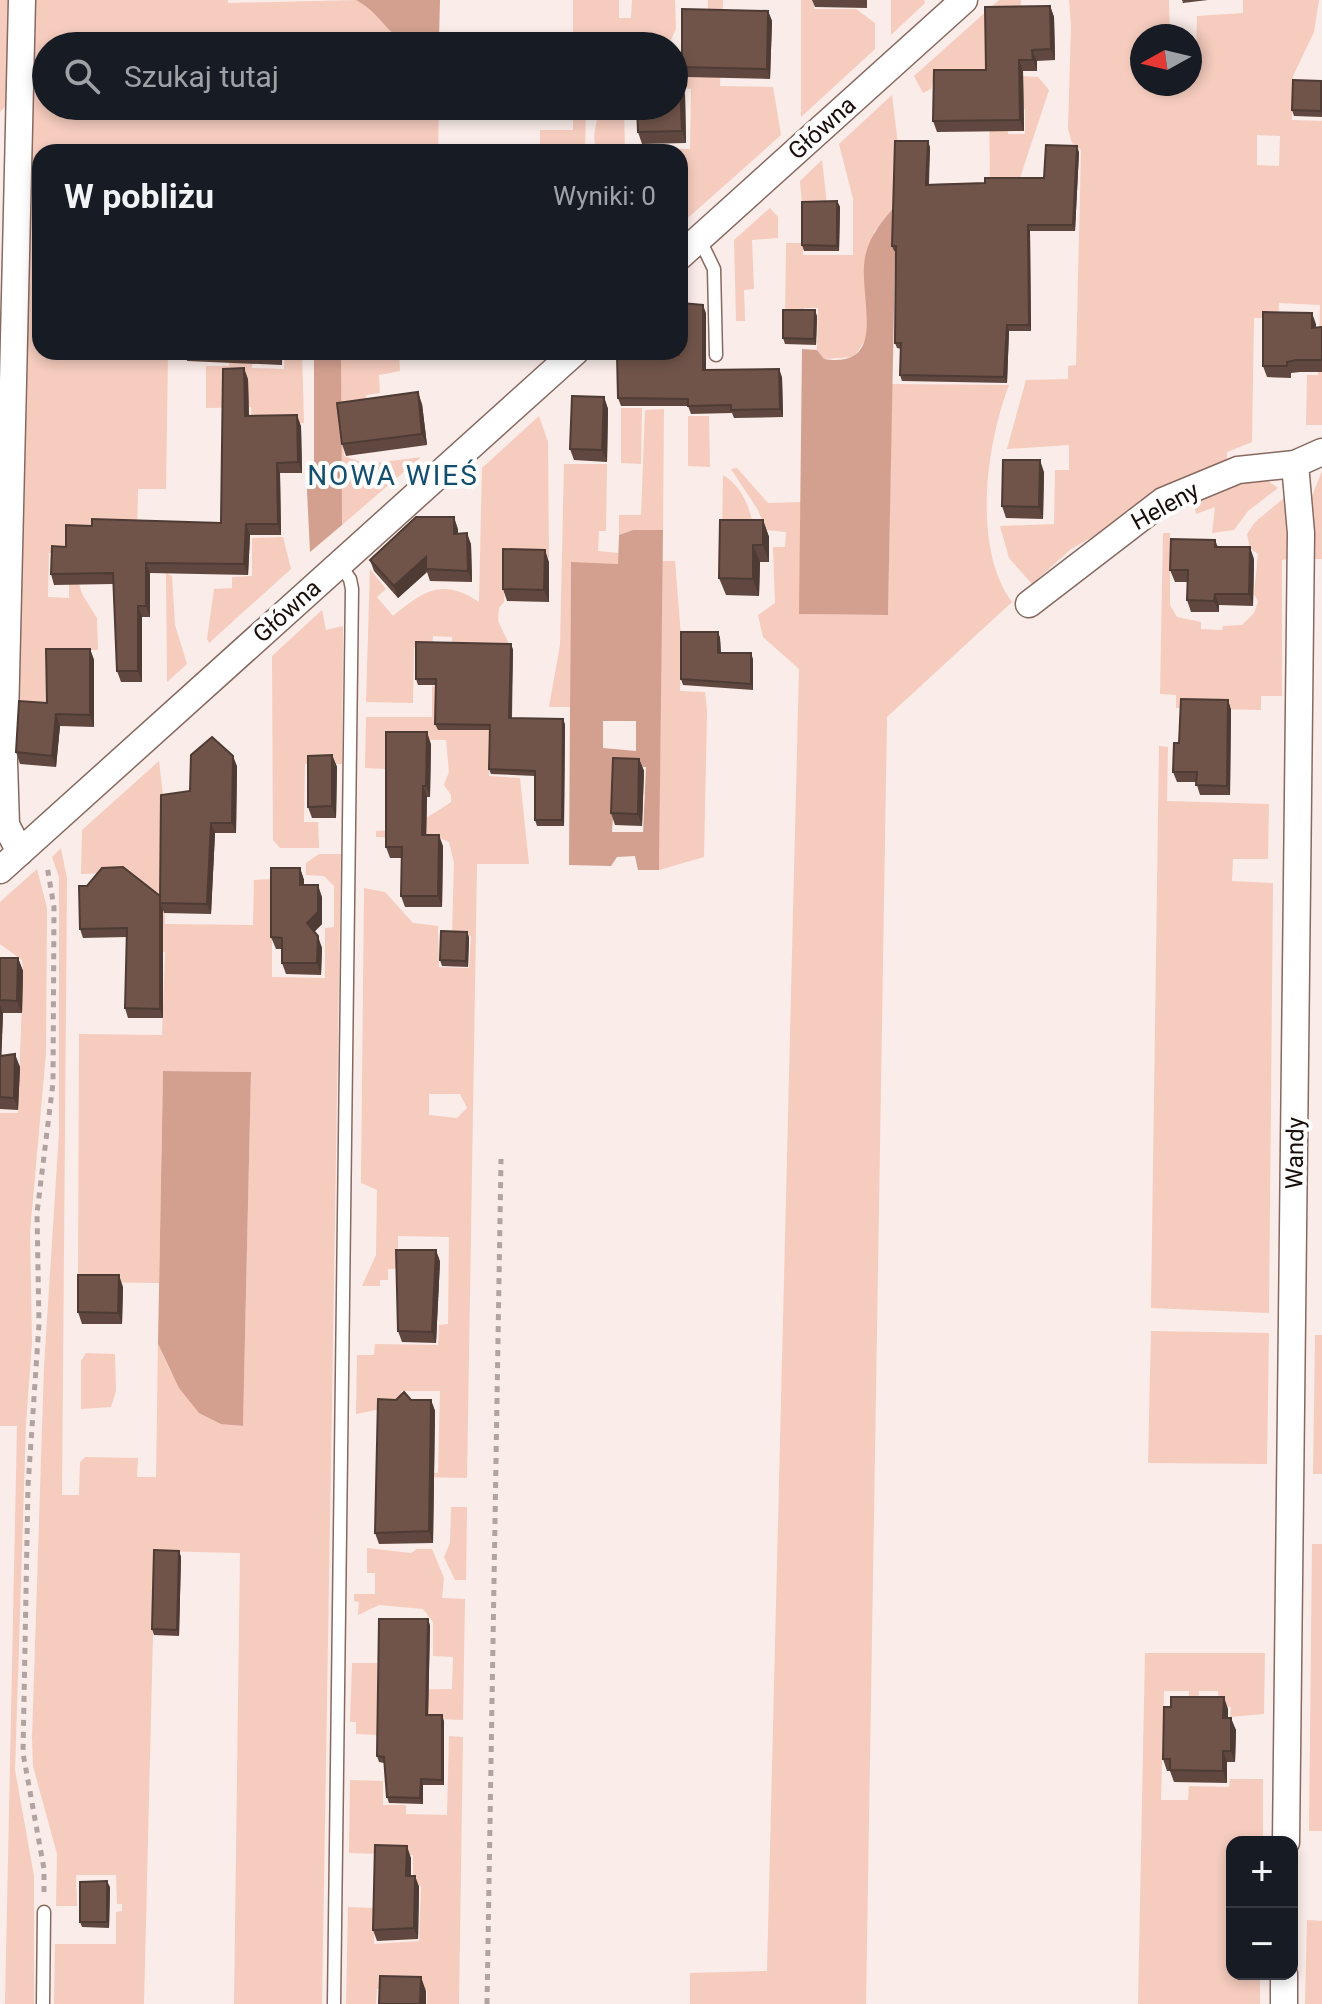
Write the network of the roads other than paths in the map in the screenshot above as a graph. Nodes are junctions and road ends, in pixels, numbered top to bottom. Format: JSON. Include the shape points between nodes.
{"nodes":[{"id":1,"x":22,"y":0,"type":"edge"},
{"id":2,"x":964,"y":0,"type":"edge"},
{"id":3,"x":699,"y":238,"type":"junction"},
{"id":4,"x":688,"y":248,"type":"edge"},
{"id":5,"x":716,"y":355,"type":"dead end"},
{"id":6,"x":566,"y":360,"type":"edge"},
{"id":7,"x":1322,"y":452,"type":"edge"},
{"id":8,"x":1295,"y":464,"type":"junction"},
{"id":9,"x":339,"y":564,"type":"junction"},
{"id":10,"x":1029,"y":604,"type":"dead end"},
{"id":11,"x":17,"y":855,"type":"edge"},
{"id":12,"x":1286,"y":1836,"type":"edge"},
{"id":13,"x":44,"y":1912,"type":"road end"},
{"id":14,"x":1284,"y":1980,"type":"edge"},
{"id":15,"x":43,"y":2004,"type":"edge"},
{"id":16,"x":334,"y":2004,"type":"edge"},
{"id":17,"x":1284,"y":2004,"type":"edge"}],
"edges":[{"from":1,"to":11,"type":"street","via":[[4,762],[6,825]]},
{"from":2,"to":3,"type":"street","name":"Główna"},
{"from":3,"to":4,"type":"street","name":"Główna"},
{"from":3,"to":5,"type":"lane","via":[[714,269]]},
{"from":6,"to":9,"type":"street","name":"Główna"},
{"from":7,"to":8,"type":"street","name":"Heleny"},
{"from":8,"to":10,"type":"street","name":"Heleny","via":[[1238,470],[1163,501]]},
{"from":8,"to":12,"type":"street","name":"Wandy","via":[[1301,533]]},
{"from":9,"to":11,"type":"street","name":"Główna"},
{"from":9,"to":16,"type":"lane","via":[[352,589]]},
{"from":13,"to":15,"type":"lane"},
{"from":14,"to":17,"type":"street"}]}
